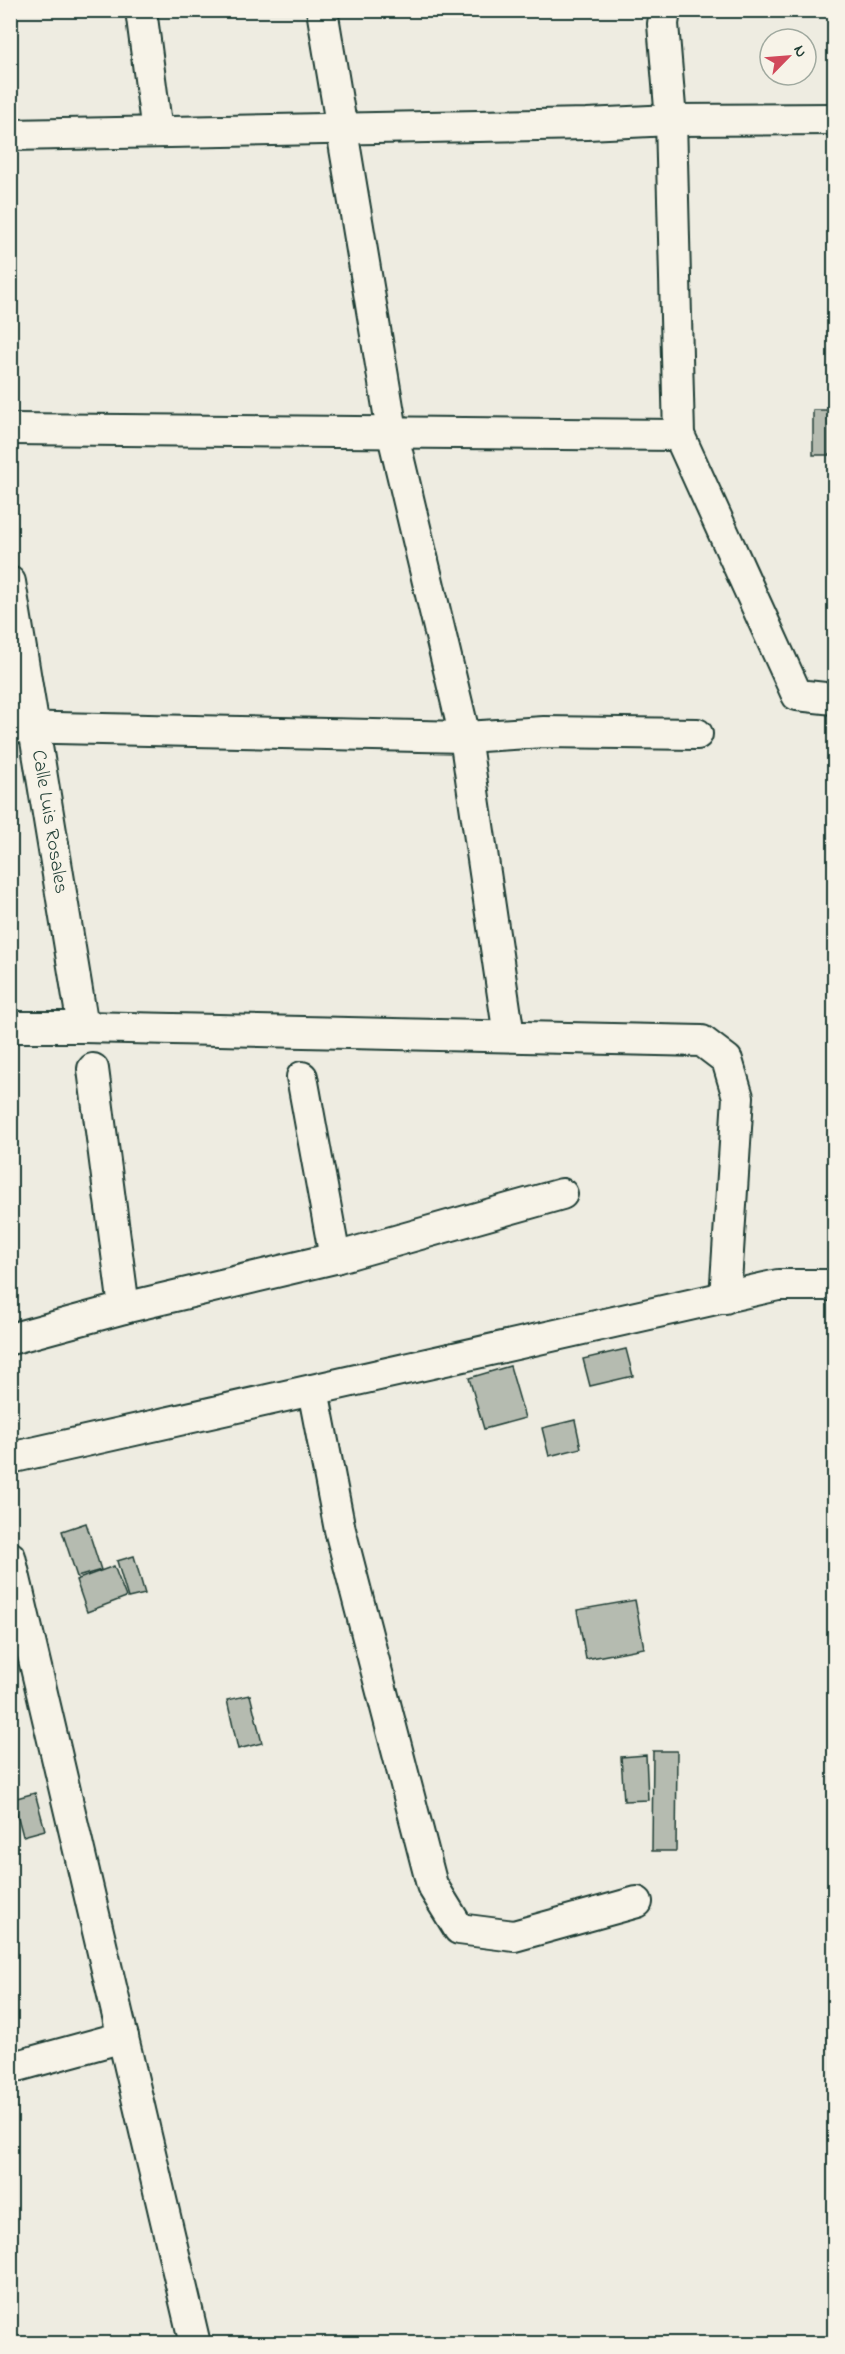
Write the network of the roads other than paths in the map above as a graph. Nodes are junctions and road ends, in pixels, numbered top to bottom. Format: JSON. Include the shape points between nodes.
{"nodes":[{"id":1,"x":141,"y":10,"type":"edge"},
{"id":2,"x":322,"y":10,"type":"edge"},
{"id":3,"x":664,"y":10,"type":"edge"},
{"id":4,"x":834,"y":119,"type":"edge"},
{"id":5,"x":671,"y":120,"type":"junction"},
{"id":6,"x":340,"y":129,"type":"junction"},
{"id":7,"x":158,"y":132,"type":"junction"},
{"id":8,"x":10,"y":135,"type":"edge"},
{"id":9,"x":10,"y":429,"type":"edge"},
{"id":10,"x":392,"y":431,"type":"junction"},
{"id":11,"x":679,"y":435,"type":"junction"},
{"id":12,"x":10,"y":582,"type":"edge"},
{"id":13,"x":834,"y":699,"type":"edge"},
{"id":14,"x":22,"y":727,"type":"edge"},
{"id":15,"x":697,"y":734,"type":"dead end"},
{"id":16,"x":465,"y":737,"type":"junction"},
{"id":17,"x":10,"y":1027,"type":"edge"},
{"id":18,"x":83,"y":1027,"type":"junction"},
{"id":19,"x":508,"y":1036,"type":"junction"},
{"id":20,"x":93,"y":1068,"type":"dead end"},
{"id":21,"x":302,"y":1077,"type":"dead end"},
{"id":22,"x":562,"y":1194,"type":"dead end"},
{"id":23,"x":335,"y":1258,"type":"junction"},
{"id":24,"x":834,"y":1285,"type":"edge"},
{"id":25,"x":725,"y":1298,"type":"junction"},
{"id":26,"x":124,"y":1308,"type":"junction"},
{"id":27,"x":10,"y":1339,"type":"edge"},
{"id":28,"x":313,"y":1390,"type":"junction"},
{"id":29,"x":10,"y":1458,"type":"edge"},
{"id":30,"x":10,"y":1557,"type":"edge"},
{"id":31,"x":637,"y":1902,"type":"dead end"},
{"id":32,"x":123,"y":2037,"type":"junction"},
{"id":33,"x":10,"y":2068,"type":"edge"},
{"id":34,"x":195,"y":2343,"type":"edge"}],
"edges":[{"from":1,"to":7,"type":"street"},
{"from":2,"to":6,"type":"street"},
{"from":3,"to":5,"type":"street"},
{"from":4,"to":5,"type":"street"},
{"from":5,"to":6,"type":"street"},
{"from":5,"to":11,"type":"street"},
{"from":6,"to":7,"type":"street"},
{"from":6,"to":10,"type":"street"},
{"from":7,"to":8,"type":"street"},
{"from":9,"to":10,"type":"street"},
{"from":10,"to":11,"type":"street"},
{"from":10,"to":16,"type":"street"},
{"from":11,"to":13,"type":"street","via":[[797,695]]},
{"from":12,"to":14,"type":"street","name":"Calle Luis Rosales"},
{"from":14,"to":16,"type":"street"},
{"from":14,"to":18,"type":"street","name":"Calle Luis Rosales"},
{"from":15,"to":16,"type":"street","via":[[544,732]]},
{"from":16,"to":19,"type":"street"},
{"from":17,"to":18,"type":"street"},
{"from":18,"to":19,"type":"street"},
{"from":19,"to":25,"type":"street","via":[[702,1041],[727,1060],[738,1097]]},
{"from":20,"to":26,"type":"street"},
{"from":21,"to":23,"type":"street"},
{"from":22,"to":23,"type":"street"},
{"from":23,"to":26,"type":"street"},
{"from":24,"to":25,"type":"street","via":[[778,1286]]},
{"from":25,"to":28,"type":"street"},
{"from":26,"to":27,"type":"street"},
{"from":28,"to":29,"type":"street"},
{"from":28,"to":31,"type":"street","via":[[340,1530],[432,1885],[459,1929],[514,1936]]},
{"from":30,"to":32,"type":"street"},
{"from":32,"to":33,"type":"street"},
{"from":32,"to":34,"type":"street"}]}
